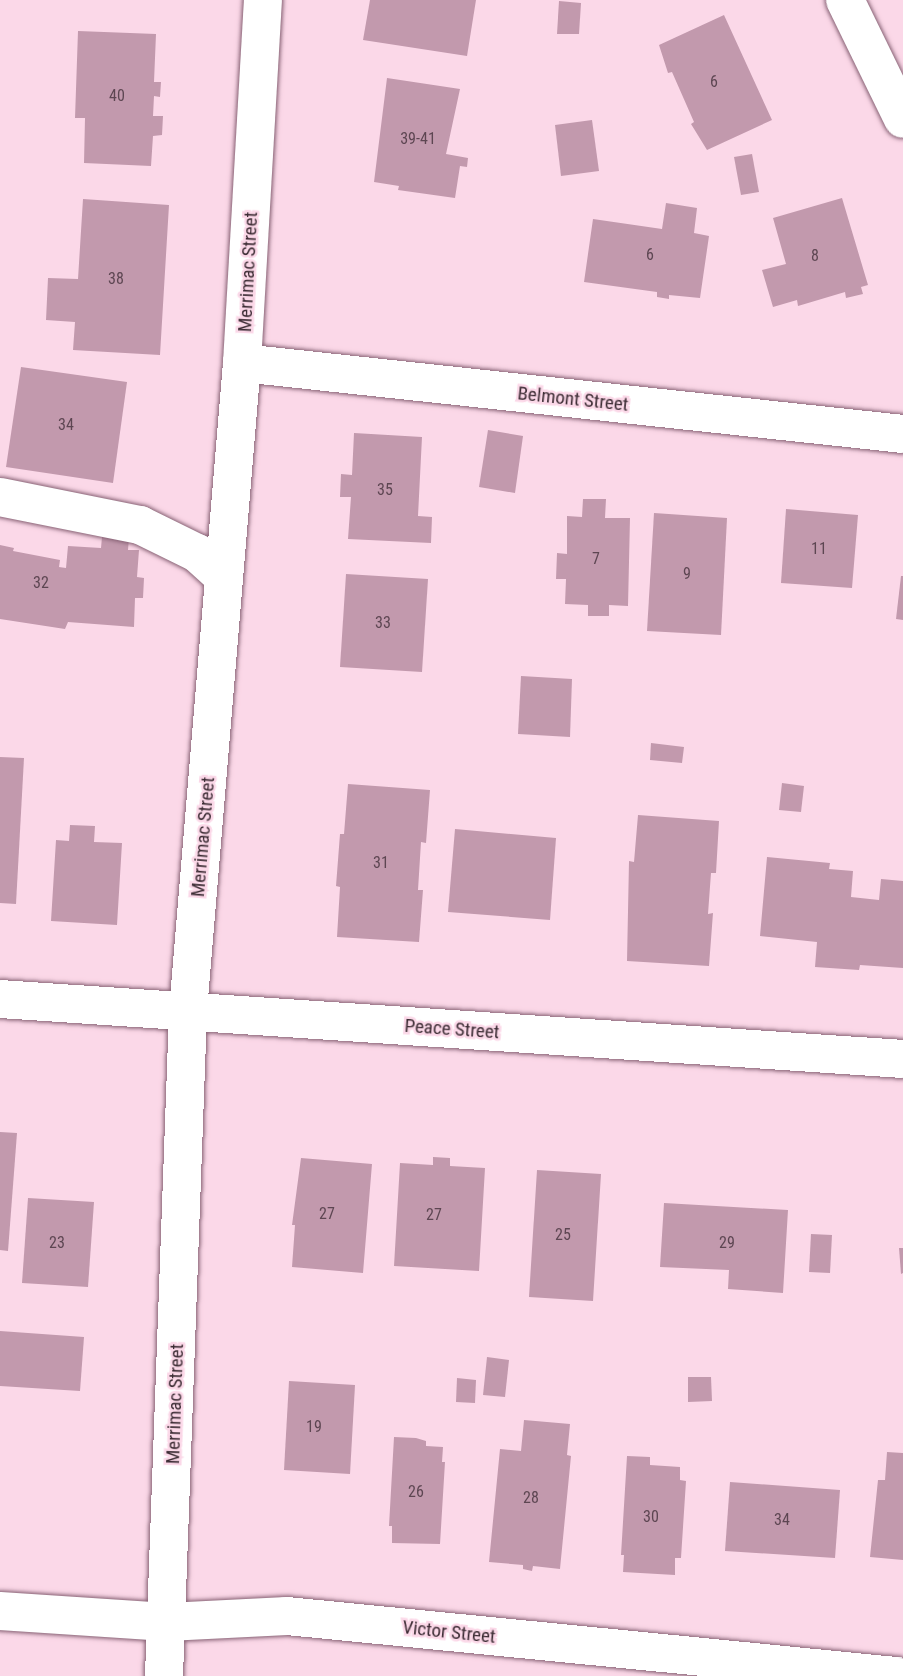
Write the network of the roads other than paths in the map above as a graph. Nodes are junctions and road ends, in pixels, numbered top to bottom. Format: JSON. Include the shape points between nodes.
{"nodes":[{"id":1,"x":263,"y":0,"type":"edge"},
{"id":2,"x":845,"y":0,"type":"edge"},
{"id":3,"x":903,"y":118,"type":"edge"},
{"id":4,"x":242,"y":363,"type":"junction"},
{"id":5,"x":903,"y":434,"type":"edge"},
{"id":6,"x":0,"y":497,"type":"edge"},
{"id":7,"x":224,"y":577,"type":"junction"},
{"id":8,"x":0,"y":999,"type":"edge"},
{"id":9,"x":188,"y":1011,"type":"junction"},
{"id":10,"x":903,"y":1059,"type":"edge"},
{"id":11,"x":0,"y":1611,"type":"edge"},
{"id":12,"x":167,"y":1622,"type":"junction"},
{"id":13,"x":164,"y":1676,"type":"edge"},
{"id":14,"x":896,"y":1676,"type":"edge"}],
"edges":[{"from":1,"to":4,"type":"street","name":"Merrimac Street"},
{"from":2,"to":3,"type":"street"},
{"from":4,"to":5,"type":"street","name":"Belmont Street"},
{"from":4,"to":7,"type":"street","name":"Merrimac Street"},
{"from":6,"to":7,"type":"street","via":[[140,525],[197,553]]},
{"from":7,"to":9,"type":"street","name":"Merrimac Street"},
{"from":8,"to":9,"type":"street","name":"Peace Street"},
{"from":9,"to":10,"type":"street","name":"Peace Street"},
{"from":9,"to":12,"type":"street","name":"Merrimac Street"},
{"from":11,"to":12,"type":"street","name":"Victor Street"},
{"from":12,"to":13,"type":"street","name":"Merrimac Street"},
{"from":12,"to":14,"type":"street","name":"Victor Street","via":[[287,1616]]}]}
